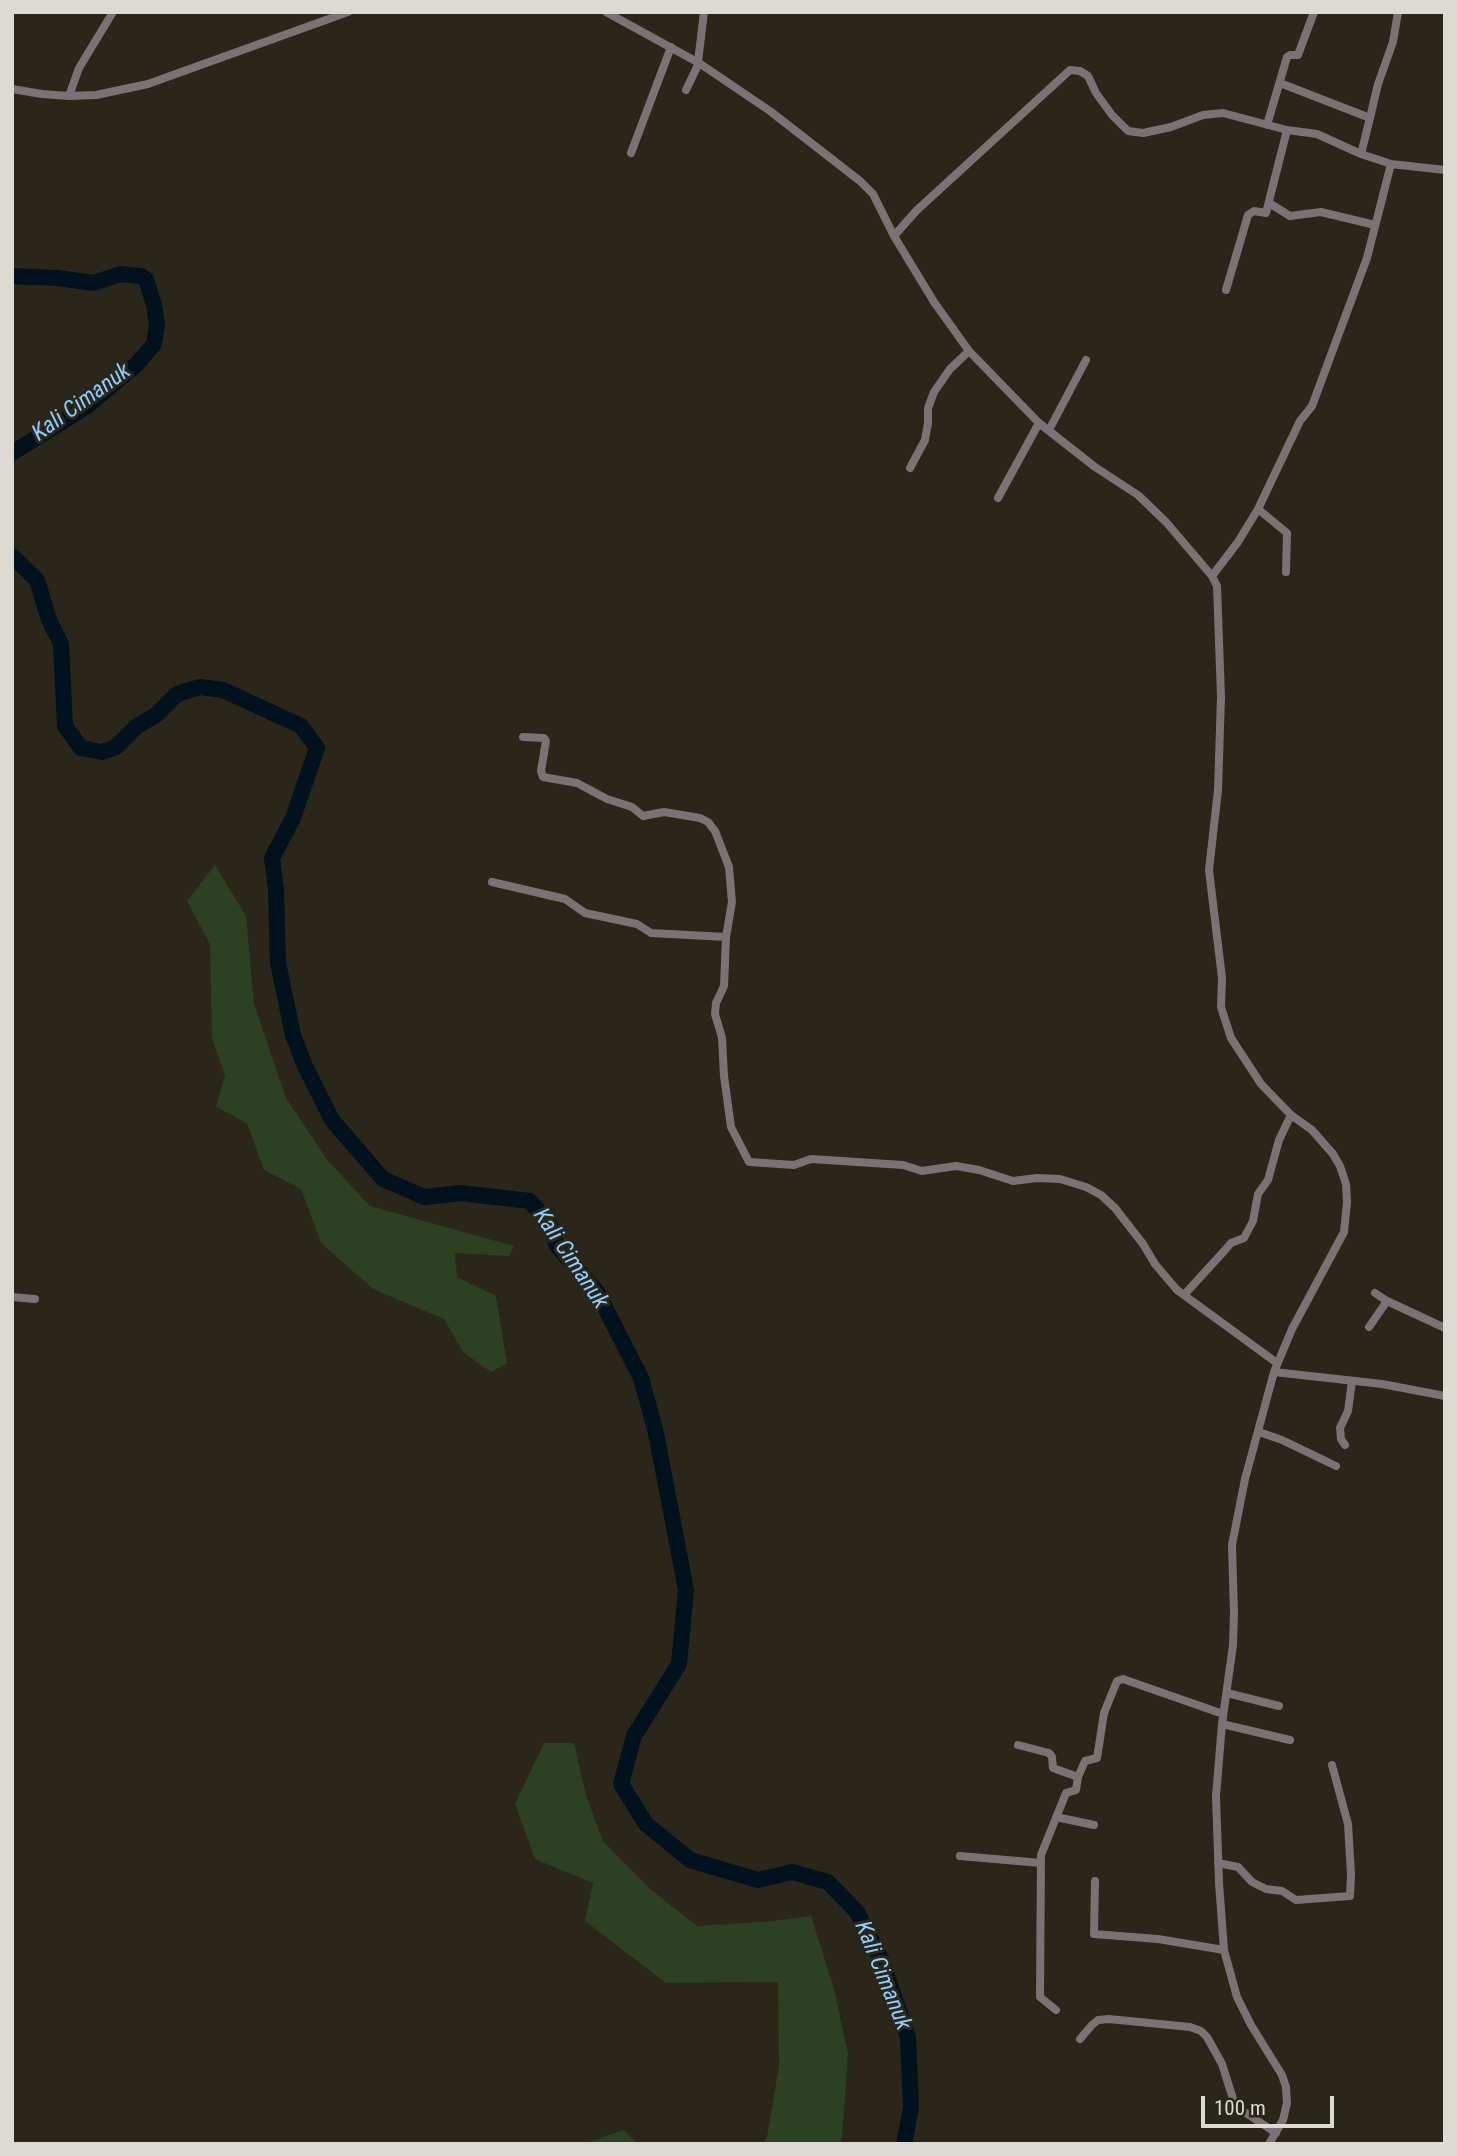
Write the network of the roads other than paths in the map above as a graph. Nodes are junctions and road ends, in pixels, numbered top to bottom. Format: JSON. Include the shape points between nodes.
{"nodes":[{"id":1,"x":113,"y":12,"type":"edge"},
{"id":2,"x":348,"y":12,"type":"edge"},
{"id":3,"x":606,"y":12,"type":"edge"},
{"id":4,"x":704,"y":12,"type":"edge"},
{"id":5,"x":1314,"y":12,"type":"edge"},
{"id":6,"x":1398,"y":12,"type":"edge"},
{"id":7,"x":671,"y":47,"type":"junction"},
{"id":8,"x":701,"y":65,"type":"junction"},
{"id":9,"x":1280,"y":83,"type":"junction"},
{"id":10,"x":12,"y":89,"type":"edge"},
{"id":11,"x":686,"y":90,"type":"dead end"},
{"id":12,"x":69,"y":96,"type":"junction"},
{"id":13,"x":1370,"y":118,"type":"junction"},
{"id":14,"x":1266,"y":125,"type":"junction"},
{"id":15,"x":1287,"y":130,"type":"junction"},
{"id":16,"x":631,"y":153,"type":"dead end"},
{"id":17,"x":1361,"y":154,"type":"junction"},
{"id":18,"x":1391,"y":164,"type":"junction"},
{"id":19,"x":1445,"y":170,"type":"edge"},
{"id":20,"x":1269,"y":203,"type":"junction"},
{"id":21,"x":1376,"y":225,"type":"junction"},
{"id":22,"x":894,"y":236,"type":"junction"},
{"id":23,"x":1226,"y":290,"type":"dead end"},
{"id":24,"x":969,"y":351,"type":"junction"},
{"id":25,"x":1086,"y":360,"type":"dead end"},
{"id":26,"x":1039,"y":423,"type":"junction"},
{"id":27,"x":1049,"y":430,"type":"junction"},
{"id":28,"x":910,"y":468,"type":"dead end"},
{"id":29,"x":998,"y":498,"type":"dead end"},
{"id":30,"x":1258,"y":509,"type":"junction"},
{"id":31,"x":1286,"y":572,"type":"dead end"},
{"id":32,"x":1212,"y":576,"type":"junction"},
{"id":33,"x":523,"y":737,"type":"dead end"},
{"id":34,"x":492,"y":882,"type":"dead end"},
{"id":35,"x":726,"y":937,"type":"junction"},
{"id":36,"x":1292,"y":1115,"type":"junction"},
{"id":37,"x":1375,"y":1293,"type":"dead end"},
{"id":38,"x":1184,"y":1295,"type":"junction"},
{"id":39,"x":12,"y":1297,"type":"edge"},
{"id":40,"x":35,"y":1300,"type":"dead end"},
{"id":41,"x":1387,"y":1301,"type":"junction"},
{"id":42,"x":1369,"y":1327,"type":"dead end"},
{"id":43,"x":1445,"y":1328,"type":"edge"},
{"id":44,"x":1275,"y":1368,"type":"junction"},
{"id":45,"x":1352,"y":1381,"type":"junction"},
{"id":46,"x":1445,"y":1396,"type":"edge"},
{"id":47,"x":1259,"y":1432,"type":"junction"},
{"id":48,"x":1345,"y":1444,"type":"dead end"},
{"id":49,"x":1336,"y":1466,"type":"dead end"},
{"id":50,"x":1227,"y":1693,"type":"junction"},
{"id":51,"x":1279,"y":1706,"type":"dead end"},
{"id":52,"x":1222,"y":1719,"type":"junction"},
{"id":53,"x":1290,"y":1740,"type":"dead end"},
{"id":54,"x":1018,"y":1745,"type":"dead end"},
{"id":55,"x":1332,"y":1765,"type":"dead end"},
{"id":56,"x":1078,"y":1777,"type":"junction"},
{"id":57,"x":1056,"y":1817,"type":"junction"},
{"id":58,"x":1094,"y":1825,"type":"dead end"},
{"id":59,"x":960,"y":1856,"type":"dead end"},
{"id":60,"x":1041,"y":1863,"type":"junction"},
{"id":61,"x":1218,"y":1863,"type":"junction"},
{"id":62,"x":1095,"y":1881,"type":"dead end"},
{"id":63,"x":1224,"y":1950,"type":"junction"},
{"id":64,"x":1056,"y":2010,"type":"dead end"},
{"id":65,"x":1080,"y":2039,"type":"dead end"},
{"id":66,"x":1276,"y":2133,"type":"junction"},
{"id":67,"x":1269,"y":2144,"type":"edge"}],
"edges":[{"from":1,"to":12,"type":"street","via":[[79,68]]},
{"from":2,"to":12,"type":"street","via":[[148,84]]},
{"from":3,"to":7,"type":"street"},
{"from":4,"to":8,"type":"street"},
{"from":5,"to":9,"type":"street","via":[[1298,55],[1287,57]]},
{"from":6,"to":13,"type":"street"},
{"from":7,"to":8,"type":"street"},
{"from":7,"to":16,"type":"street"},
{"from":8,"to":11,"type":"street"},
{"from":8,"to":22,"type":"street","via":[[770,111],[860,181],[873,194]]},
{"from":9,"to":13,"type":"street"},
{"from":9,"to":14,"type":"street"},
{"from":10,"to":12,"type":"street"},
{"from":13,"to":17,"type":"street"},
{"from":14,"to":15,"type":"street"},
{"from":14,"to":22,"type":"street","via":[[1223,113],[1143,133],[1128,131],[1112,115],[1088,76],[1070,70]]},
{"from":15,"to":17,"type":"street","via":[[1331,139]]},
{"from":15,"to":20,"type":"street"},
{"from":17,"to":18,"type":"street"},
{"from":18,"to":19,"type":"street"},
{"from":18,"to":21,"type":"street"},
{"from":20,"to":21,"type":"street","via":[[1290,216],[1321,212]]},
{"from":20,"to":23,"type":"street","via":[[1265,214],[1254,211],[1248,215]]},
{"from":21,"to":30,"type":"street","via":[[1314,400]]},
{"from":22,"to":24,"type":"street"},
{"from":24,"to":26,"type":"street"},
{"from":24,"to":28,"type":"street","via":[[934,391],[925,440]]},
{"from":25,"to":27,"type":"street"},
{"from":26,"to":27,"type":"street"},
{"from":26,"to":29,"type":"street"},
{"from":27,"to":32,"type":"street","via":[[1138,495]]},
{"from":30,"to":31,"type":"street","via":[[1287,533]]},
{"from":30,"to":32,"type":"street"},
{"from":32,"to":36,"type":"street","via":[[1217,586],[1222,697],[1209,870],[1222,978],[1221,1007],[1238,1050],[1261,1084]]},
{"from":33,"to":35,"type":"street","via":[[546,740],[543,777],[577,783],[643,816],[673,813],[708,822],[729,867],[732,902]]},
{"from":34,"to":35,"type":"street","via":[[565,899],[584,913],[637,924],[651,933]]},
{"from":35,"to":38,"type":"street","via":[[724,986],[714,1010],[722,1038],[731,1126],[749,1162],[794,1165],[811,1159],[928,1171],[966,1167],[1013,1181],[1060,1179],[1086,1187],[1115,1208],[1161,1272]]},
{"from":36,"to":38,"type":"street","via":[[1244,1238],[1231,1243]]},
{"from":36,"to":44,"type":"street","via":[[1325,1143],[1340,1166],[1346,1184],[1347,1218]]},
{"from":37,"to":41,"type":"street"},
{"from":38,"to":44,"type":"street"},
{"from":39,"to":40,"type":"street"},
{"from":41,"to":42,"type":"street"},
{"from":41,"to":43,"type":"street"},
{"from":44,"to":45,"type":"street"},
{"from":44,"to":47,"type":"street"},
{"from":45,"to":46,"type":"street"},
{"from":45,"to":48,"type":"street","via":[[1348,1411],[1340,1428]]},
{"from":47,"to":49,"type":"street"},
{"from":47,"to":50,"type":"street","via":[[1232,1545],[1234,1613]]},
{"from":50,"to":51,"type":"street"},
{"from":50,"to":52,"type":"street"},
{"from":52,"to":53,"type":"street"},
{"from":52,"to":56,"type":"street","via":[[1119,1679],[1104,1713],[1097,1758],[1085,1760]]},
{"from":52,"to":61,"type":"street","via":[[1216,1796]]},
{"from":54,"to":56,"type":"street","via":[[1049,1753],[1053,1768]]},
{"from":55,"to":61,"type":"street","via":[[1348,1824],[1350,1896],[1296,1900],[1252,1882],[1238,1867]]},
{"from":56,"to":57,"type":"street","via":[[1076,1790],[1066,1793]]},
{"from":57,"to":58,"type":"street"},
{"from":57,"to":60,"type":"street"},
{"from":59,"to":60,"type":"street"},
{"from":60,"to":64,"type":"street","via":[[1040,1997]]},
{"from":61,"to":63,"type":"street"},
{"from":62,"to":63,"type":"street","via":[[1094,1934]]},
{"from":63,"to":66,"type":"street","via":[[1237,1997],[1286,2087],[1287,2103]]},
{"from":65,"to":66,"type":"street","via":[[1098,2020],[1109,2019],[1190,2026],[1201,2031],[1222,2064],[1234,2102]]},
{"from":66,"to":67,"type":"street"}]}
